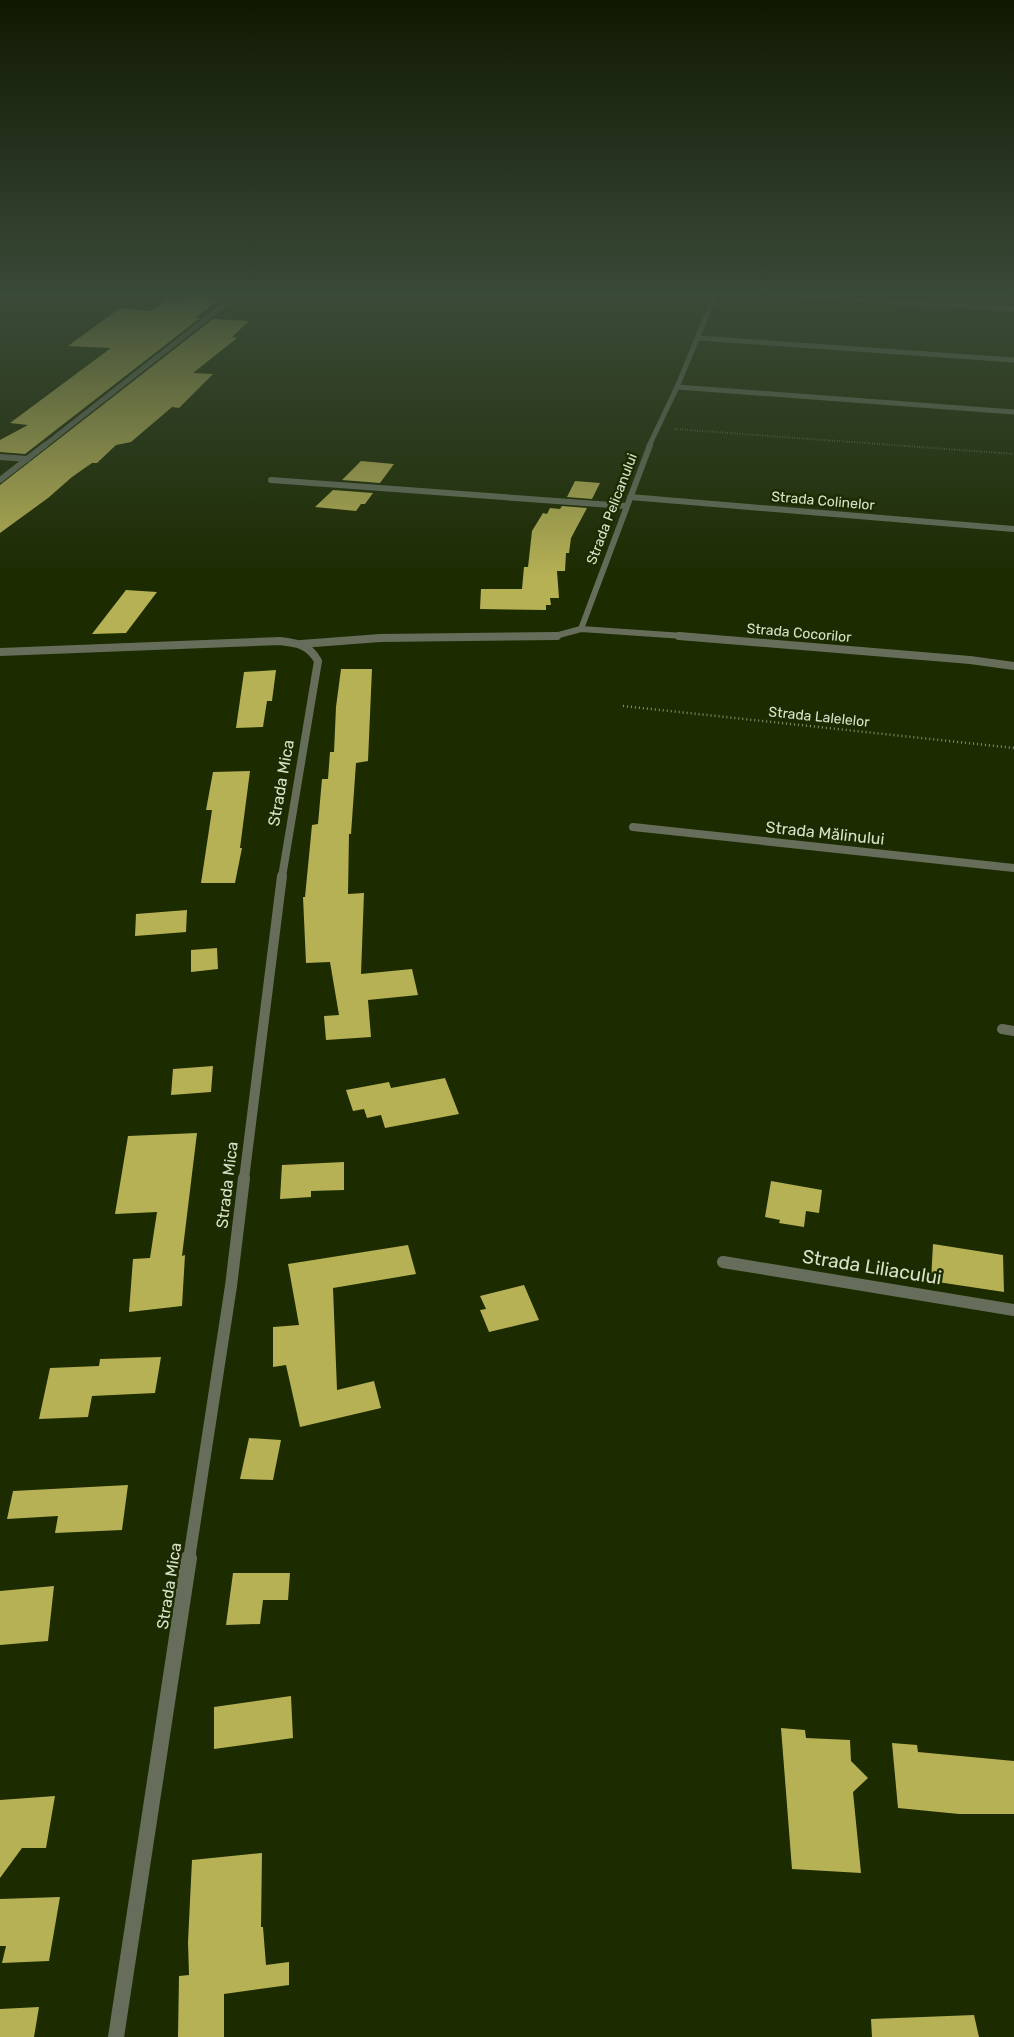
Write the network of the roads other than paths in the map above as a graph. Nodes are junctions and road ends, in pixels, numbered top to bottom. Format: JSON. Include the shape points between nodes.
{"nodes":[{"id":1,"x":118,"y":388,"type":"edge"},
{"id":2,"x":677,"y":388,"type":"edge"},
{"id":3,"x":692,"y":388,"type":"edge"},
{"id":4,"x":1014,"y":412,"type":"edge"},
{"id":5,"x":0,"y":457,"type":"edge"},
{"id":6,"x":27,"y":459,"type":"junction"},
{"id":7,"x":0,"y":480,"type":"edge"},
{"id":8,"x":272,"y":480,"type":"dead end"},
{"id":9,"x":630,"y":497,"type":"junction"},
{"id":10,"x":625,"y":506,"type":"junction"},
{"id":11,"x":1014,"y":530,"type":"edge"},
{"id":12,"x":581,"y":629,"type":"junction"},
{"id":13,"x":301,"y":644,"type":"junction"},
{"id":14,"x":0,"y":652,"type":"edge"},
{"id":15,"x":1014,"y":666,"type":"edge"},
{"id":16,"x":633,"y":827,"type":"dead end"},
{"id":17,"x":1014,"y":868,"type":"edge"},
{"id":18,"x":1002,"y":1029,"type":"dead end"},
{"id":19,"x":1014,"y":1030,"type":"edge"},
{"id":20,"x":723,"y":1262,"type":"dead end"},
{"id":21,"x":1014,"y":1310,"type":"edge"},
{"id":22,"x":116,"y":2037,"type":"edge"}],
"edges":[{"from":1,"to":6,"type":"street"},
{"from":2,"to":9,"type":"street","name":"Strada Pelicanului","via":[[656,428]]},
{"from":3,"to":4,"type":"street"},
{"from":5,"to":6,"type":"street"},
{"from":6,"to":7,"type":"street"},
{"from":8,"to":10,"type":"street"},
{"from":9,"to":10,"type":"street","name":"Strada Pelicanului"},
{"from":9,"to":11,"type":"street","name":"Strada Colinelor"},
{"from":10,"to":12,"type":"street","name":"Strada Pelicanului"},
{"from":12,"to":13,"type":"street","via":[[555,636],[380,638]]},
{"from":12,"to":15,"type":"street","name":"Strada Cocorilor"},
{"from":13,"to":14,"type":"street","via":[[280,641]]},
{"from":13,"to":22,"type":"street","name":"Strada Mica","via":[[313,650],[318,661],[279,893],[231,1286]]},
{"from":16,"to":17,"type":"street","name":"Strada Mălinului"},
{"from":18,"to":19,"type":"street"},
{"from":20,"to":21,"type":"street","name":"Strada Liliacului"}]}
